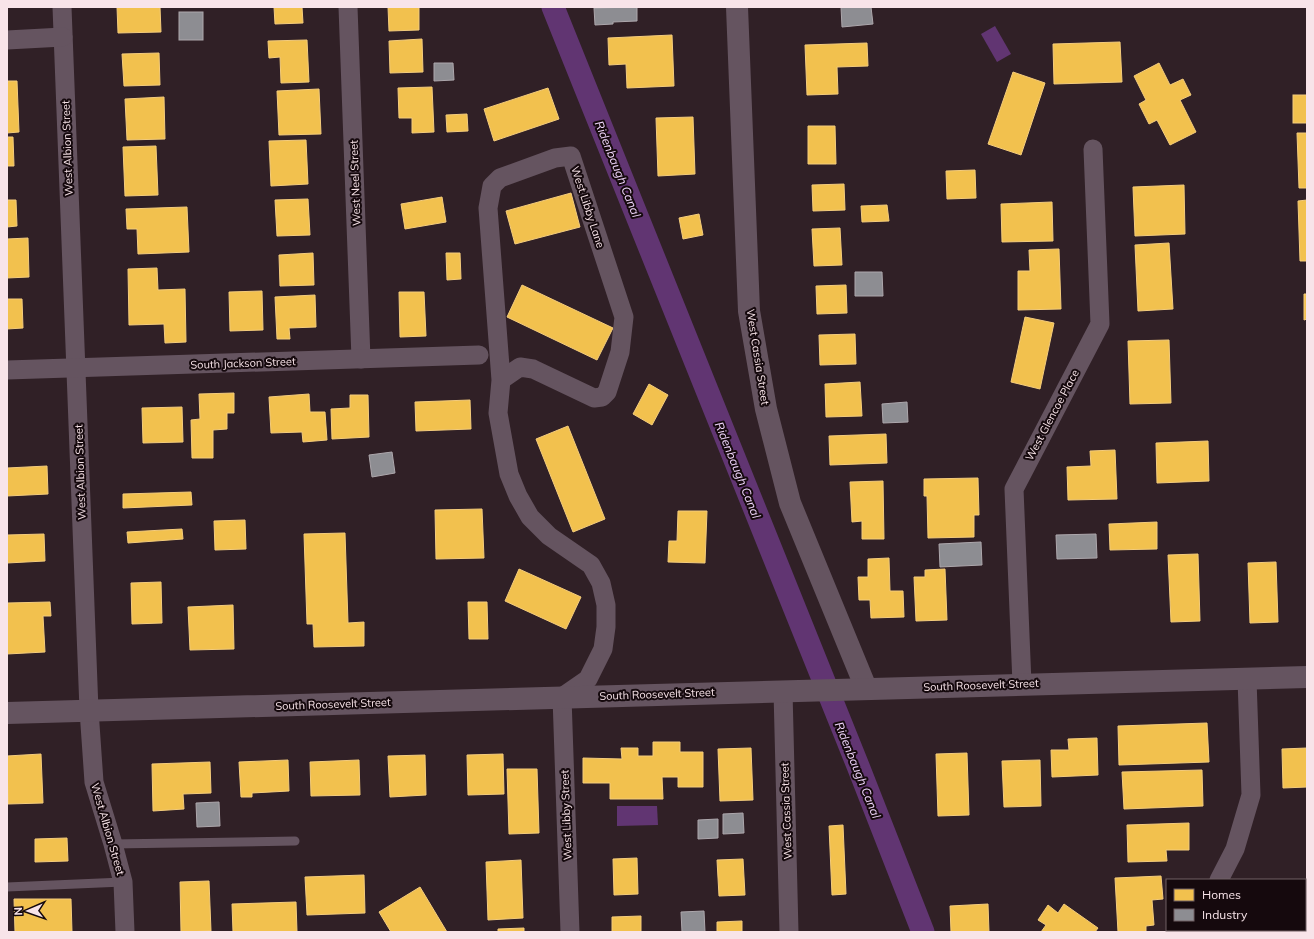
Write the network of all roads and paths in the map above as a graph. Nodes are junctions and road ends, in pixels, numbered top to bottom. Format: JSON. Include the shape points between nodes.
{"nodes":[{"id":1,"x":62,"y":7,"type":"edge"},
{"id":2,"x":348,"y":7,"type":"edge"},
{"id":3,"x":737,"y":7,"type":"edge"},
{"id":4,"x":63,"y":37,"type":"junction"},
{"id":5,"x":7,"y":40,"type":"edge"},
{"id":6,"x":1093,"y":149,"type":"dead end"},
{"id":7,"x":479,"y":355,"type":"dead end"},
{"id":8,"x":362,"y":359,"type":"junction"},
{"id":9,"x":76,"y":368,"type":"junction"},
{"id":10,"x":7,"y":370,"type":"edge"},
{"id":11,"x":501,"y":380,"type":"junction"},
{"id":12,"x":1307,"y":677,"type":"edge"},
{"id":13,"x":1247,"y":679,"type":"junction"},
{"id":14,"x":1022,"y":684,"type":"junction"},
{"id":15,"x":866,"y":688,"type":"junction"},
{"id":16,"x":783,"y":691,"type":"junction"},
{"id":17,"x":562,"y":697,"type":"junction"},
{"id":18,"x":89,"y":710,"type":"junction"},
{"id":19,"x":7,"y":713,"type":"edge"},
{"id":20,"x":294,"y":841,"type":"dead end"},
{"id":21,"x":113,"y":844,"type":"junction"},
{"id":22,"x":1220,"y":879,"type":"edge"},
{"id":23,"x":123,"y":882,"type":"junction"},
{"id":24,"x":7,"y":887,"type":"edge"},
{"id":25,"x":124,"y":932,"type":"edge"},
{"id":26,"x":570,"y":932,"type":"edge"},
{"id":27,"x":789,"y":932,"type":"edge"}],
"edges":[{"from":1,"to":4,"type":"street","name":"West Albion Street"},
{"from":2,"to":8,"type":"street","name":"West Neel Street"},
{"from":3,"to":15,"type":"street","name":"West Cassia Street","via":[[750,311],[766,409],[790,503]]},
{"from":4,"to":5,"type":"street"},
{"from":4,"to":9,"type":"street","name":"West Albion Street"},
{"from":6,"to":14,"type":"street","name":"West Glencoe Place","via":[[1100,324],[1014,489]]},
{"from":7,"to":8,"type":"street","name":"South Jackson Street"},
{"from":8,"to":9,"type":"street","name":"South Jackson Street"},
{"from":9,"to":10,"type":"street","name":"South Jackson Street"},
{"from":9,"to":18,"type":"street","name":"West Albion Street"},
{"from":11,"to":11,"type":"street","name":"West Libby Lane","via":[[488,208],[492,186],[500,178],[515,172],[555,158],[571,156],[624,317],[620,352],[607,392],[602,397],[594,398],[534,368],[520,367]]},
{"from":11,"to":17,"type":"street","name":"West Libby Lane","via":[[498,413],[509,474],[518,496],[530,517],[549,536],[592,565],[601,583],[606,605],[603,649],[588,679]]},
{"from":12,"to":13,"type":"street","name":"South Roosevelt Street"},
{"from":13,"to":14,"type":"street","name":"South Roosevelt Street"},
{"from":13,"to":22,"type":"street","via":[[1251,795],[1235,849]]},
{"from":14,"to":15,"type":"street","name":"South Roosevelt Street"},
{"from":15,"to":16,"type":"street","name":"South Roosevelt Street"},
{"from":16,"to":17,"type":"street","name":"South Roosevelt Street"},
{"from":16,"to":27,"type":"street","name":"West Cassia Street"},
{"from":17,"to":18,"type":"street","name":"South Roosevelt Street"},
{"from":17,"to":26,"type":"street","name":"West Libby Street"},
{"from":18,"to":19,"type":"street","name":"South Roosevelt Street"},
{"from":18,"to":21,"type":"street","name":"West Albion Street","via":[[94,782]]},
{"from":20,"to":21,"type":"lane"},
{"from":21,"to":23,"type":"street","name":"West Albion Street"},
{"from":23,"to":24,"type":"lane"},
{"from":23,"to":25,"type":"street","name":"West Albion Street"}]}
